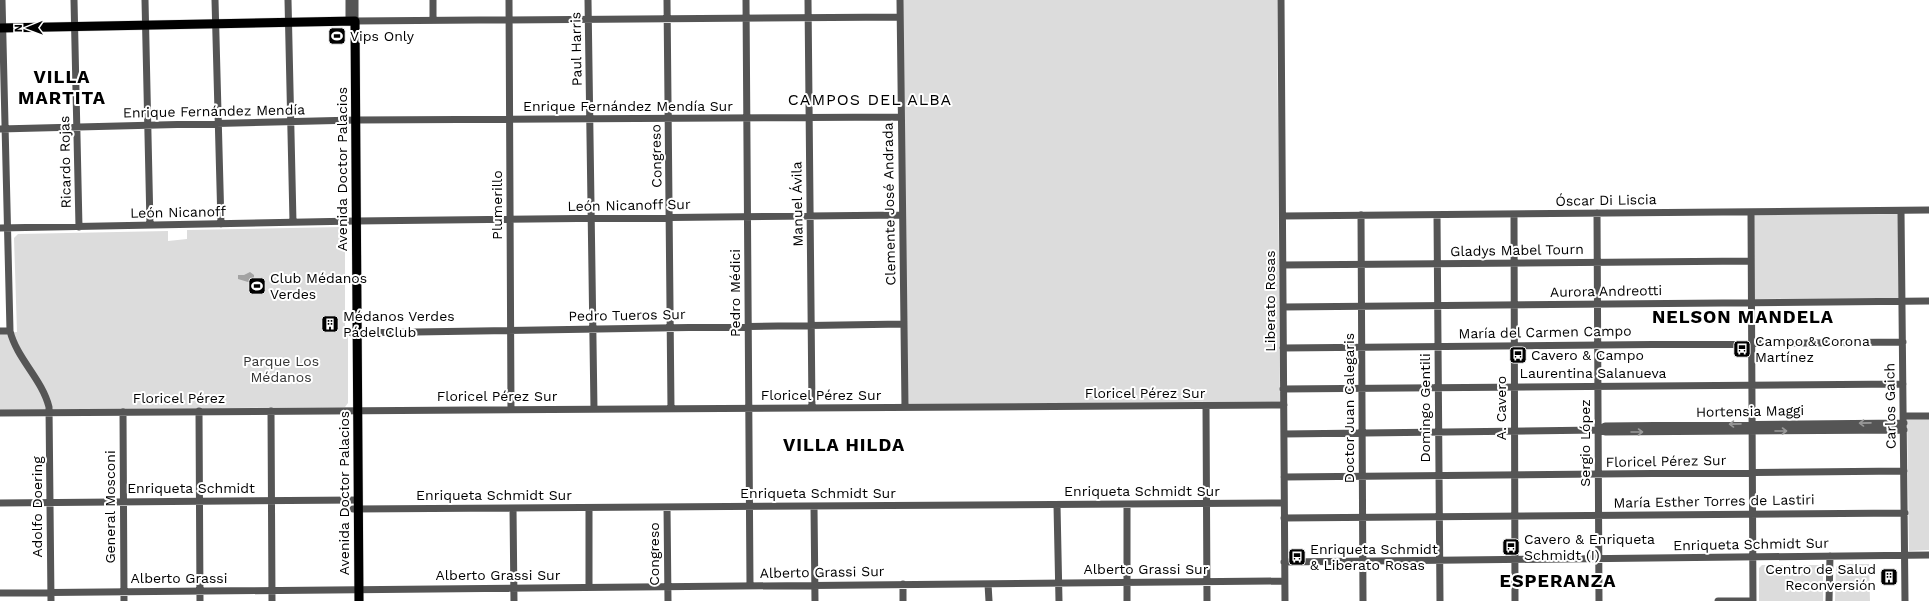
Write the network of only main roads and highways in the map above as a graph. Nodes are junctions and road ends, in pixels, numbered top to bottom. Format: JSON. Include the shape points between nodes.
{"nodes":[{"id":1,"x":2,"y":28,"type":"edge"},
{"id":2,"x":356,"y":589,"type":"junction"},
{"id":3,"x":353,"y":601,"type":"edge"},
{"id":4,"x":359,"y":601,"type":"edge"}],
"edges":[{"from":1,"to":2,"type":"main road","name":"Avenida Doctor Palacios","via":[[352,21]]},
{"from":2,"to":3,"type":"main road","name":"Avenida Doctor Palacios"},
{"from":2,"to":4,"type":"main road","name":"Avenida Doctor Palacios"}]}
